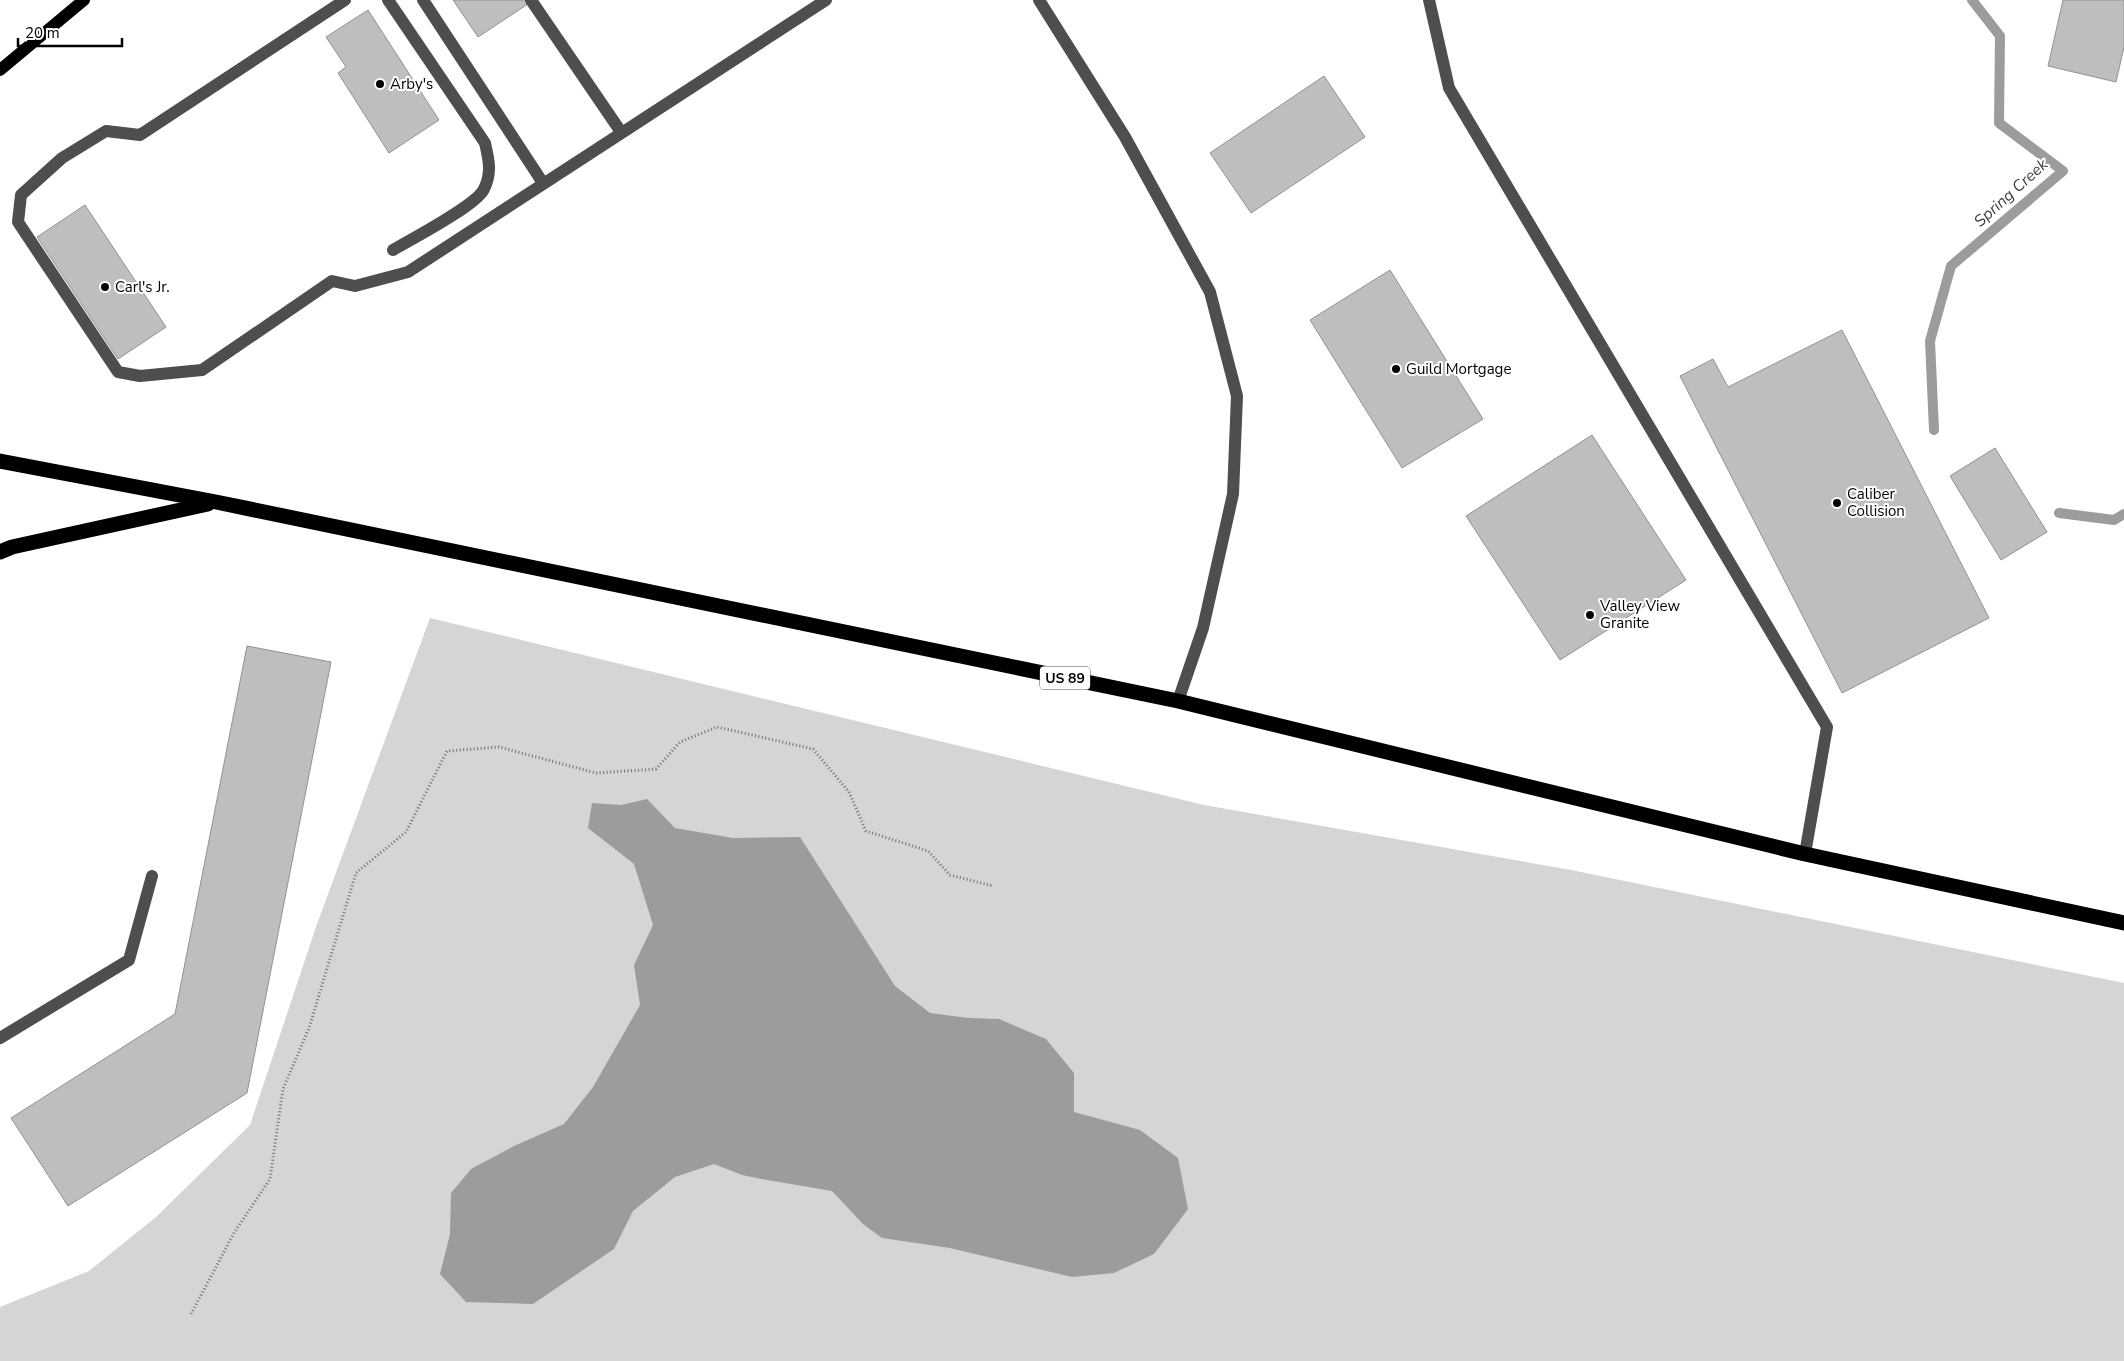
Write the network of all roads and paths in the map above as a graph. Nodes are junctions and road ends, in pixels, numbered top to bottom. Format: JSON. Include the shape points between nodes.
{"nodes":[{"id":1,"x":84,"y":0,"type":"edge"},
{"id":2,"x":345,"y":0,"type":"edge"},
{"id":3,"x":388,"y":0,"type":"edge"},
{"id":4,"x":423,"y":0,"type":"edge"},
{"id":5,"x":531,"y":0,"type":"edge"},
{"id":6,"x":826,"y":0,"type":"edge"},
{"id":7,"x":1039,"y":0,"type":"edge"},
{"id":8,"x":1429,"y":0,"type":"edge"},
{"id":9,"x":0,"y":70,"type":"edge"},
{"id":10,"x":620,"y":132,"type":"junction"},
{"id":11,"x":543,"y":183,"type":"junction"},
{"id":12,"x":394,"y":250,"type":"dead end"},
{"id":13,"x":0,"y":461,"type":"edge"},
{"id":14,"x":216,"y":502,"type":"junction"},
{"id":15,"x":0,"y":552,"type":"edge"},
{"id":16,"x":1178,"y":701,"type":"junction"},
{"id":17,"x":1804,"y":854,"type":"junction"},
{"id":18,"x":152,"y":876,"type":"dead end"},
{"id":19,"x":993,"y":886,"type":"dead end"},
{"id":20,"x":2124,"y":923,"type":"edge"},
{"id":21,"x":0,"y":1038,"type":"edge"},
{"id":22,"x":191,"y":1314,"type":"dead end"}],
"edges":[{"from":1,"to":9,"type":"main road"},
{"from":2,"to":11,"type":"street","via":[[140,135],[106,131],[62,158],[22,195],[18,222],[118,372],[140,376],[202,370],[332,281],[355,286],[408,272]]},
{"from":3,"to":12,"type":"street","via":[[485,143],[490,167],[484,191],[463,209]]},
{"from":4,"to":11,"type":"street"},
{"from":5,"to":10,"type":"street"},
{"from":6,"to":10,"type":"street"},
{"from":7,"to":16,"type":"street","via":[[1125,136],[1210,292],[1237,396],[1233,494],[1203,628]]},
{"from":8,"to":17,"type":"street","via":[[1449,88],[1827,727]]},
{"from":10,"to":11,"type":"street"},
{"from":13,"to":14,"type":"highway","number":"US 89"},
{"from":14,"to":15,"type":"highway"},
{"from":14,"to":16,"type":"highway","number":"US 89"},
{"from":16,"to":17,"type":"highway","number":"US 89"},
{"from":17,"to":20,"type":"highway","number":"US 89"},
{"from":18,"to":21,"type":"street","via":[[129,960]]},
{"from":19,"to":22,"type":"path","via":[[950,875],[928,851],[866,831],[849,792],[813,749],[716,727],[680,742],[656,769],[596,773],[500,747],[447,751],[406,832],[356,873],[309,1028],[283,1089],[270,1179],[234,1233]]}]}
